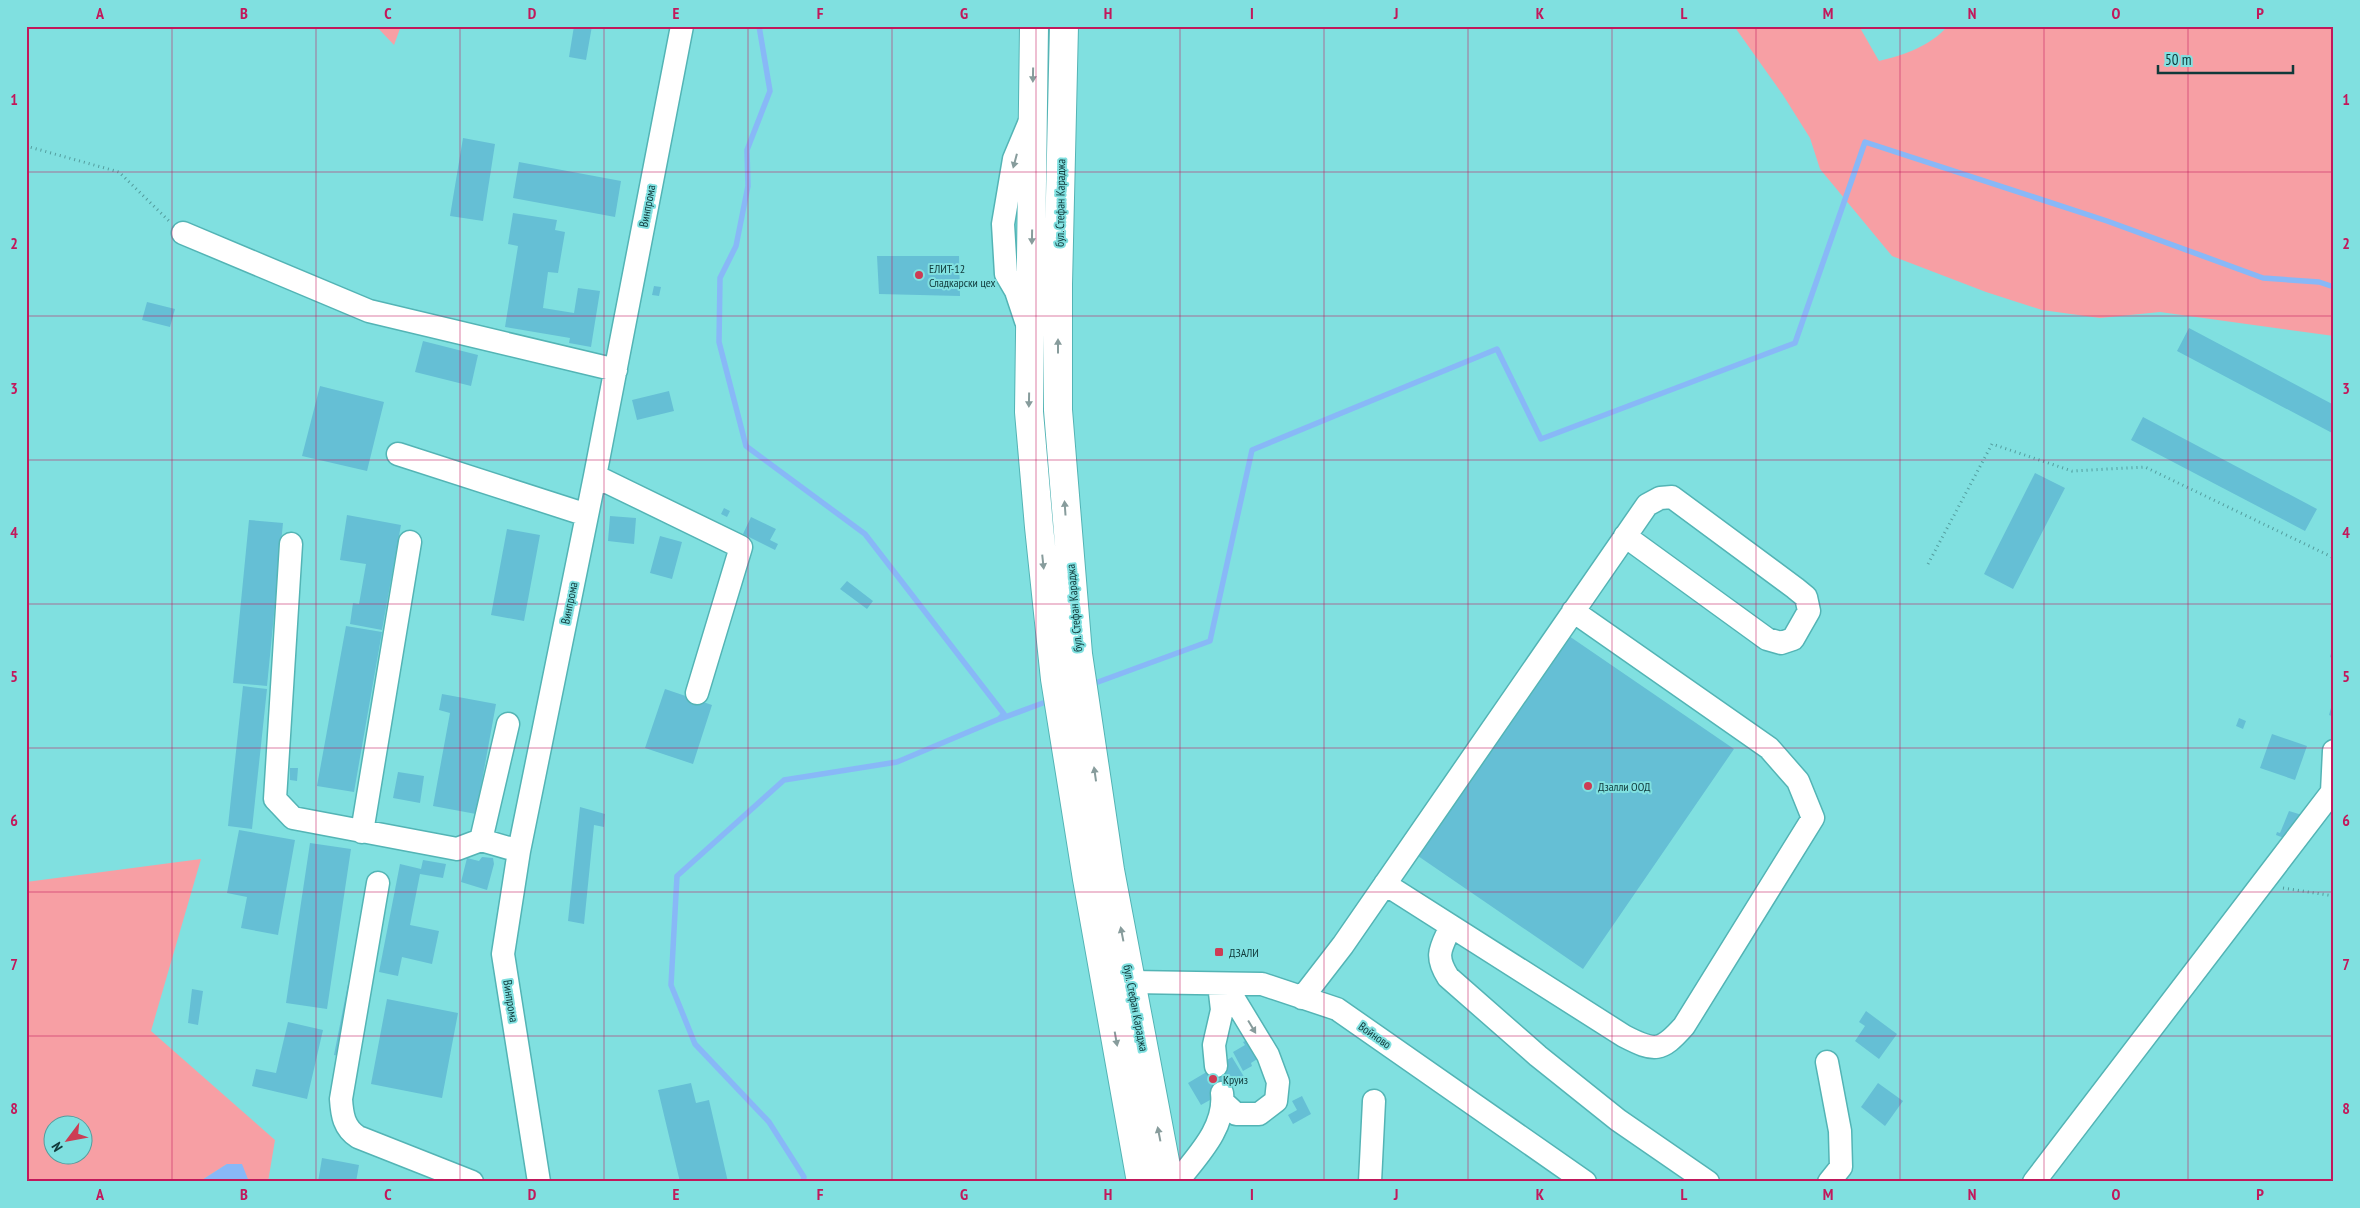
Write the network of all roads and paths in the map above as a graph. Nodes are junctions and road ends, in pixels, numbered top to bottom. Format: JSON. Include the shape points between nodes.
{"nodes":[{"id":1,"x":682,"y":26,"type":"edge"},
{"id":2,"x":1034,"y":26,"type":"edge"},
{"id":3,"x":1064,"y":26,"type":"edge"},
{"id":4,"x":1033,"y":116,"type":"junction"},
{"id":5,"x":26,"y":146,"type":"edge"},
{"id":6,"x":182,"y":233,"type":"joint"},
{"id":7,"x":1030,"y":331,"type":"junction"},
{"id":8,"x":616,"y":370,"type":"junction"},
{"id":9,"x":398,"y":454,"type":"dead end"},
{"id":10,"x":595,"y":476,"type":"junction"},
{"id":11,"x":588,"y":515,"type":"junction"},
{"id":12,"x":1625,"y":536,"type":"junction"},
{"id":13,"x":410,"y":542,"type":"dead end"},
{"id":14,"x":292,"y":544,"type":"dead end"},
{"id":15,"x":2334,"y":558,"type":"edge"},
{"id":16,"x":1928,"y":564,"type":"dead end"},
{"id":17,"x":1573,"y":612,"type":"junction"},
{"id":18,"x":697,"y":693,"type":"dead end"},
{"id":19,"x":508,"y":724,"type":"dead end"},
{"id":20,"x":2334,"y":751,"type":"edge"},
{"id":21,"x":2333,"y":792,"type":"edge"},
{"id":22,"x":362,"y":832,"type":"junction"},
{"id":23,"x":481,"y":840,"type":"junction"},
{"id":24,"x":519,"y":851,"type":"junction"},
{"id":25,"x":378,"y":883,"type":"dead end"},
{"id":26,"x":1385,"y":884,"type":"junction"},
{"id":27,"x":2263,"y":885,"type":"junction"},
{"id":28,"x":2334,"y":896,"type":"edge"},
{"id":29,"x":1451,"y":926,"type":"junction"},
{"id":30,"x":1226,"y":984,"type":"junction"},
{"id":31,"x":1119,"y":986,"type":"junction"},
{"id":32,"x":1302,"y":998,"type":"junction"},
{"id":33,"x":1828,"y":1062,"type":"dead end"},
{"id":34,"x":1216,"y":1066,"type":"dead end"},
{"id":35,"x":1374,"y":1102,"type":"dead end"},
{"id":36,"x":1576,"y":1178,"type":"edge"},
{"id":37,"x":537,"y":1181,"type":"edge"},
{"id":38,"x":472,"y":1182,"type":"edge"},
{"id":39,"x":1142,"y":1182,"type":"edge"},
{"id":40,"x":1169,"y":1182,"type":"edge"},
{"id":41,"x":1177,"y":1182,"type":"edge"},
{"id":42,"x":1370,"y":1182,"type":"edge"},
{"id":43,"x":1708,"y":1182,"type":"edge"},
{"id":44,"x":1829,"y":1182,"type":"edge"},
{"id":45,"x":2034,"y":1182,"type":"edge"}],
"edges":[{"from":1,"to":8,"type":"street","name":"Винпрома"},
{"from":2,"to":4,"type":"main road","name":"бул. Стефан Караджа","one_way":true},
{"from":31,"to":3,"type":"main road","name":"бул. Стефан Караджа","one_way":true,"via":[[1110,870],[1078,654],[1058,419]]},
{"from":4,"to":7,"type":"main road","name":"бул. Стефан Караджа","one_way":true},
{"from":4,"to":7,"type":"street","one_way":true,"via":[[1014,159],[995,263],[1016,291]]},
{"from":5,"to":6,"type":"path","via":[[119,172]]},
{"from":6,"to":8,"type":"street","via":[[369,311]]},
{"from":7,"to":31,"type":"main road","name":"бул. Стефан Караджа","one_way":true,"via":[[1029,412],[1052,657]]},
{"from":8,"to":10,"type":"street","name":"Винпрома"},
{"from":9,"to":11,"type":"street"},
{"from":10,"to":11,"type":"street","name":"Винпрома"},
{"from":10,"to":18,"type":"street","via":[[740,547]]},
{"from":11,"to":24,"type":"street","name":"Винпрома"},
{"from":12,"to":12,"type":"street","via":[[1647,505],[1660,498],[1672,497],[1806,597],[1809,612],[1793,639],[1781,643],[1767,639]]},
{"from":12,"to":17,"type":"street"},
{"from":13,"to":22,"type":"street"},
{"from":14,"to":22,"type":"street","via":[[275,799],[293,818]]},
{"from":15,"to":16,"type":"path","via":[[2145,467],[2072,471],[1992,444]]},
{"from":17,"to":26,"type":"street"},
{"from":17,"to":29,"type":"street","via":[[1769,748],[1798,781],[1813,818],[1684,1026],[1668,1044],[1647,1048],[1624,1036]]},
{"from":19,"to":23,"type":"street"},
{"from":20,"to":21,"type":"street"},
{"from":21,"to":27,"type":"street"},
{"from":22,"to":23,"type":"street","via":[[457,849]]},
{"from":23,"to":24,"type":"street"},
{"from":24,"to":37,"type":"street","name":"Винпрома","via":[[504,954]]},
{"from":25,"to":38,"type":"street","via":[[341,1099],[345,1124],[358,1137]]},
{"from":26,"to":29,"type":"street"},
{"from":26,"to":32,"type":"street"},
{"from":27,"to":28,"type":"path"},
{"from":27,"to":45,"type":"street"},
{"from":29,"to":43,"type":"street","via":[[1439,953],[1440,965],[1448,977],[1538,1056],[1618,1120]]},
{"from":30,"to":31,"type":"street","name":"Войново"},
{"from":30,"to":32,"type":"street","name":"Войново","via":[[1262,984]]},
{"from":30,"to":34,"type":"street","via":[[1214,1046]]},
{"from":30,"to":41,"type":"street","one_way":true,"via":[[1268,1055],[1278,1082],[1276,1101],[1258,1114],[1236,1114],[1223,1098],[1221,1119],[1213,1134]]},
{"from":31,"to":39,"type":"main road","name":"бул. Стефан Караджа","one_way":true},
{"from":40,"to":31,"type":"main road","name":"бул. Стефан Караджа","one_way":true},
{"from":32,"to":36,"type":"street","name":"Войново","via":[[1337,1010]]},
{"from":33,"to":44,"type":"street","via":[[1840,1130],[1841,1167]]},
{"from":35,"to":42,"type":"street"}]}
